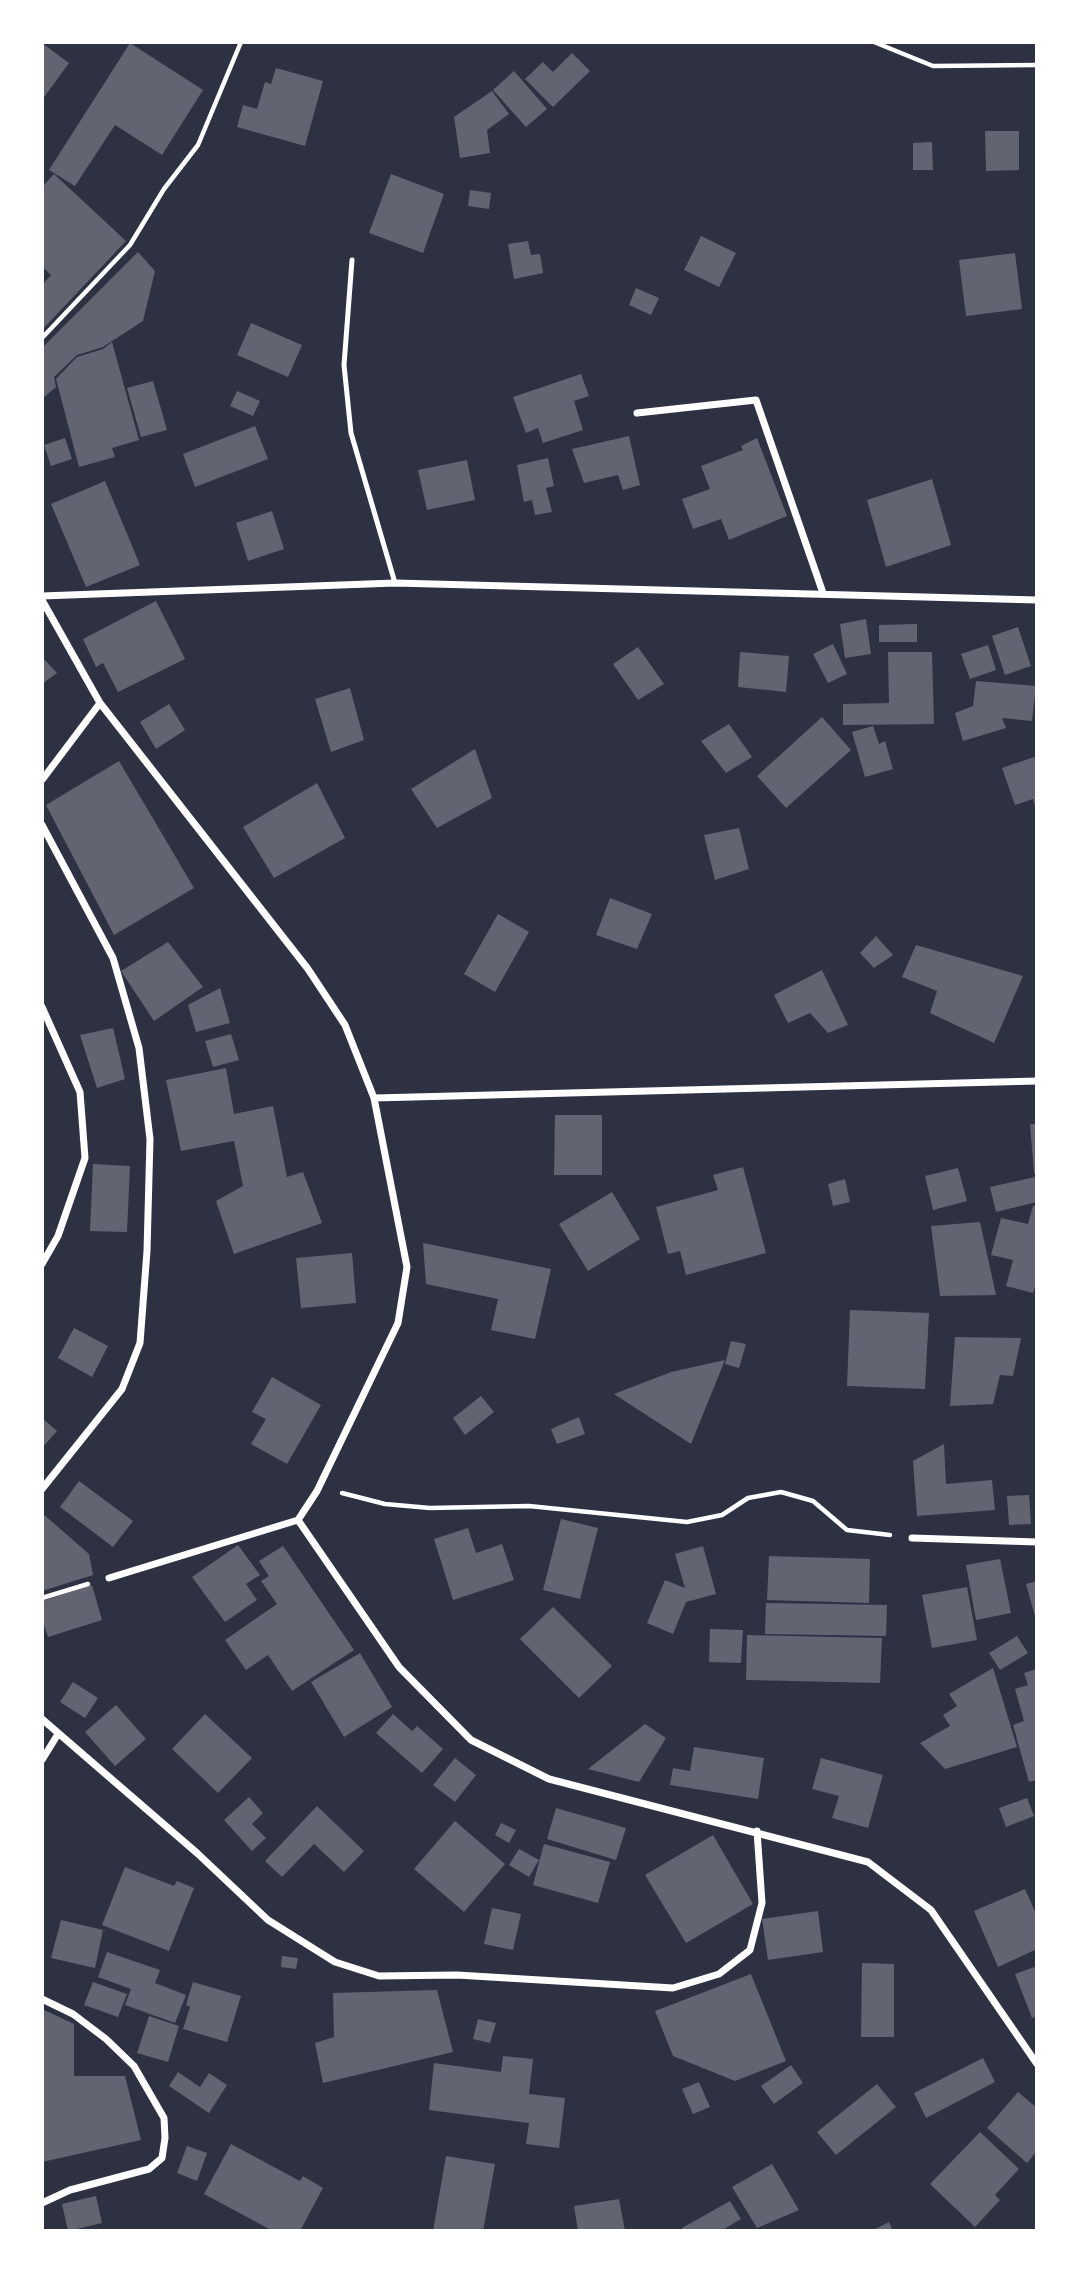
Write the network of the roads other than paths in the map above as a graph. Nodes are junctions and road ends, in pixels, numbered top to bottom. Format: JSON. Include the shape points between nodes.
{"nodes":[{"id":1,"x":352,"y":260,"type":"dead end"},
{"id":2,"x":638,"y":413,"type":"dead end"},
{"id":3,"x":396,"y":583,"type":"junction"},
{"id":4,"x":823,"y":593,"type":"junction"},
{"id":5,"x":42,"y":598,"type":"edge"},
{"id":6,"x":1037,"y":600,"type":"edge"},
{"id":7,"x":100,"y":703,"type":"junction"},
{"id":8,"x":42,"y":780,"type":"edge"},
{"id":9,"x":42,"y":825,"type":"edge"},
{"id":10,"x":42,"y":1007,"type":"edge"},
{"id":11,"x":1037,"y":1080,"type":"edge"},
{"id":12,"x":374,"y":1098,"type":"junction"},
{"id":13,"x":42,"y":1264,"type":"edge"},
{"id":14,"x":42,"y":1489,"type":"edge"},
{"id":15,"x":299,"y":1520,"type":"junction"},
{"id":16,"x":912,"y":1538,"type":"road end"},
{"id":17,"x":1037,"y":1542,"type":"edge"},
{"id":18,"x":109,"y":1578,"type":"road end"},
{"id":19,"x":42,"y":1719,"type":"edge"},
{"id":20,"x":58,"y":1734,"type":"junction"},
{"id":21,"x":42,"y":1760,"type":"edge"},
{"id":22,"x":757,"y":1831,"type":"junction"},
{"id":23,"x":42,"y":1999,"type":"edge"},
{"id":24,"x":1037,"y":2064,"type":"edge"},
{"id":25,"x":42,"y":2203,"type":"edge"}],
"edges":[{"from":1,"to":3,"type":"lane","via":[[344,365],[351,433]]},
{"from":2,"to":4,"type":"street","via":[[756,400]]},
{"from":3,"to":4,"type":"street"},
{"from":3,"to":5,"type":"street"},
{"from":4,"to":6,"type":"street"},
{"from":5,"to":7,"type":"street"},
{"from":7,"to":8,"type":"street"},
{"from":7,"to":12,"type":"street","via":[[308,969],[345,1025]]},
{"from":9,"to":14,"type":"street","via":[[113,958],[139,1048],[150,1139],[140,1343],[122,1389]]},
{"from":10,"to":13,"type":"street","via":[[80,1092],[85,1158],[58,1236]]},
{"from":11,"to":12,"type":"street"},
{"from":12,"to":15,"type":"street","via":[[407,1267],[398,1323]]},
{"from":15,"to":18,"type":"street"},
{"from":15,"to":22,"type":"street","via":[[399,1667],[471,1740],[550,1779]]},
{"from":16,"to":17,"type":"street"},
{"from":19,"to":20,"type":"street"},
{"from":20,"to":21,"type":"street"},
{"from":20,"to":22,"type":"street","via":[[268,1920],[335,1962],[379,1976],[457,1975],[673,1989],[719,1974],[750,1950],[762,1903]]},
{"from":22,"to":24,"type":"street","via":[[868,1862],[930,1910]]},
{"from":23,"to":25,"type":"street","via":[[73,2014],[134,2066],[164,2118],[165,2138],[162,2158],[149,2169],[70,2190]]}]}
